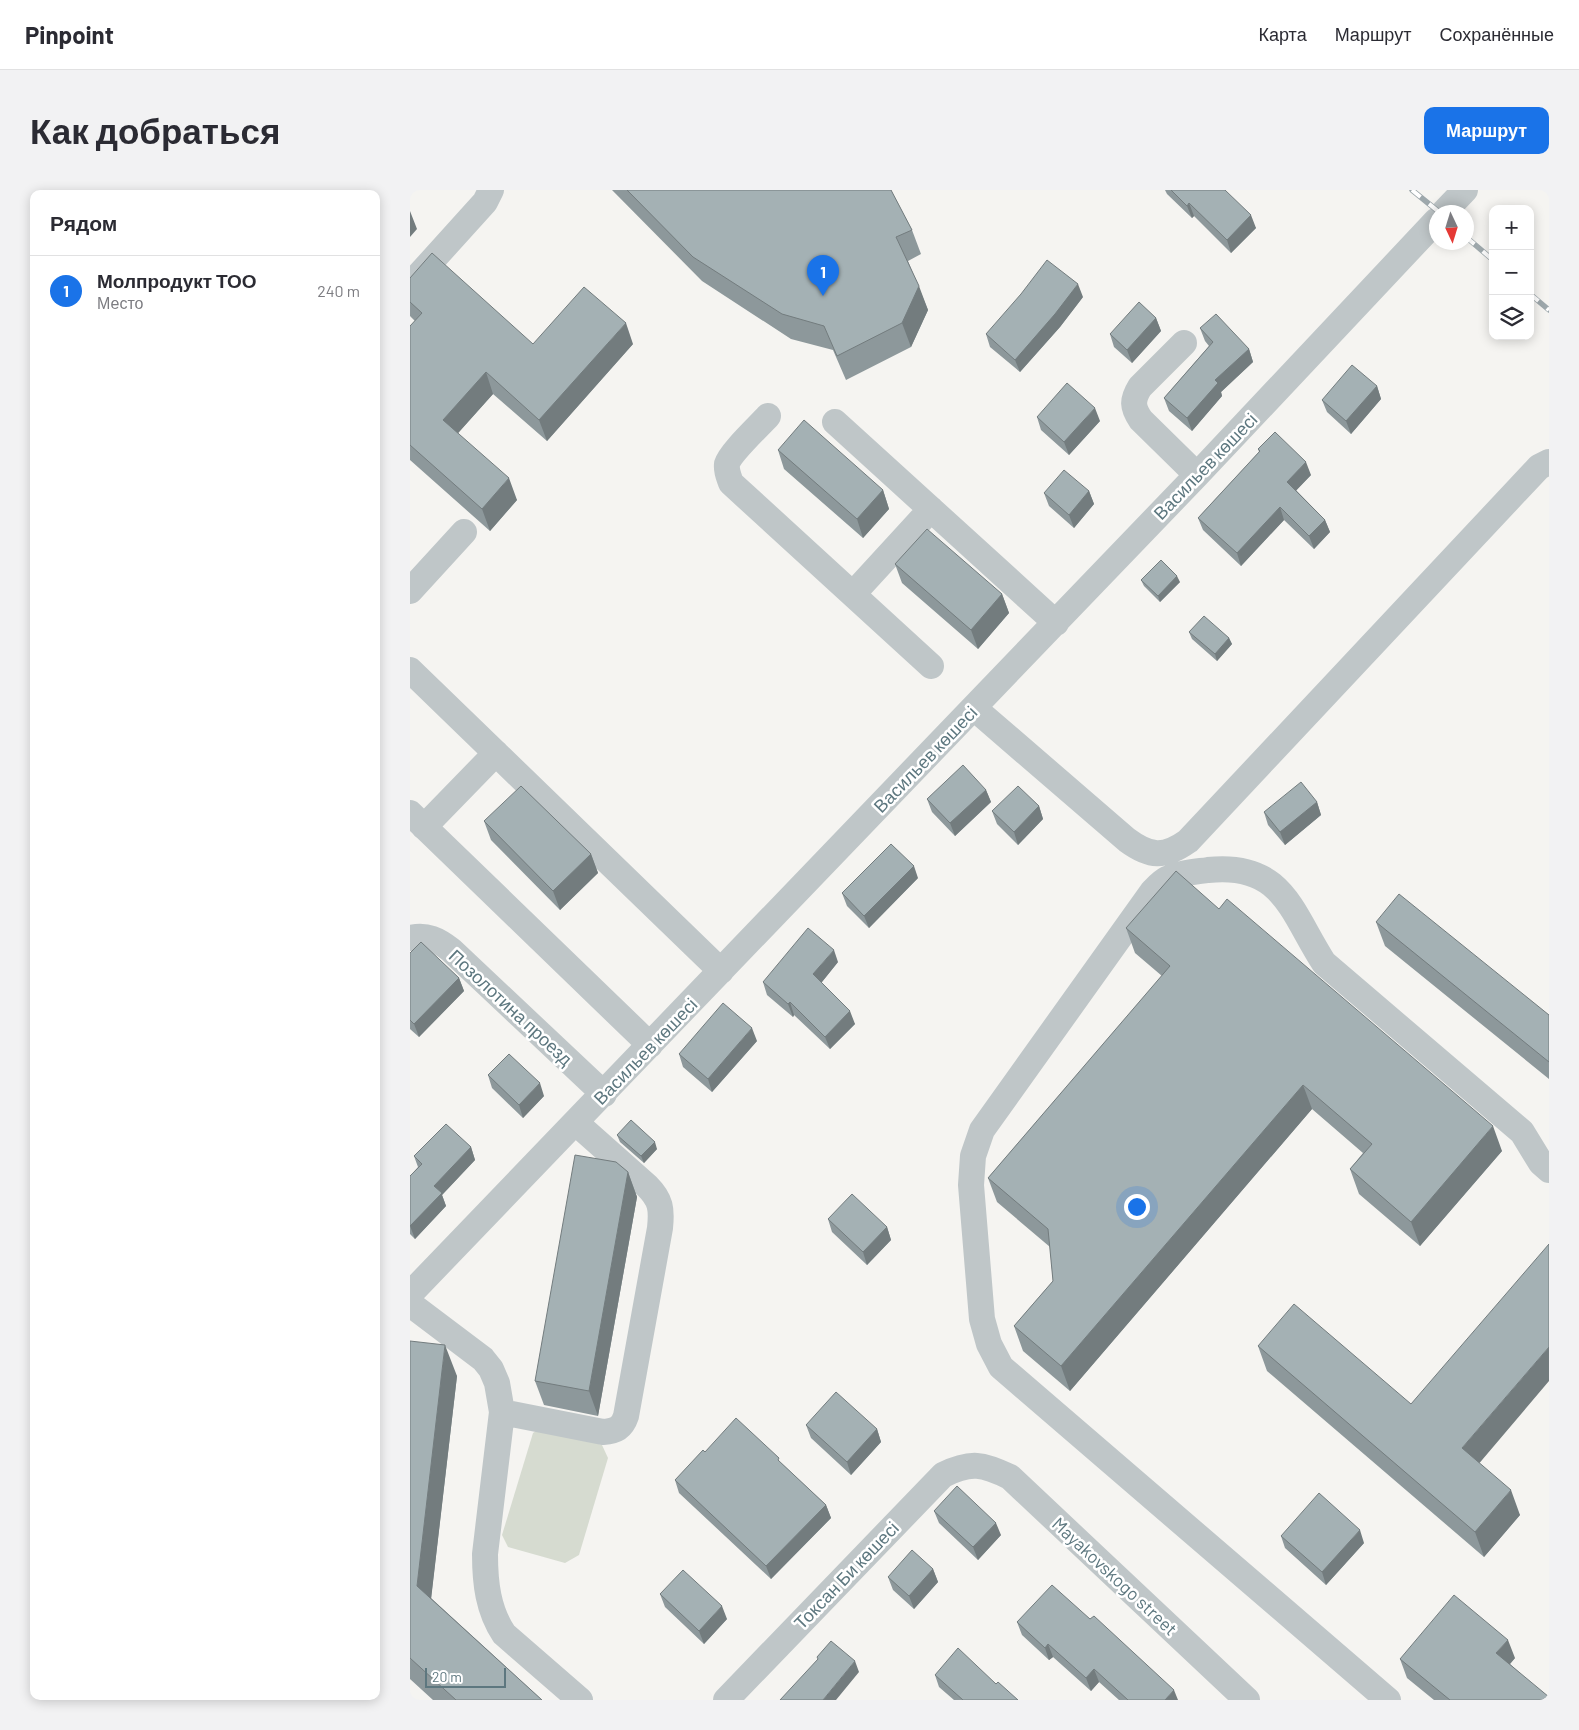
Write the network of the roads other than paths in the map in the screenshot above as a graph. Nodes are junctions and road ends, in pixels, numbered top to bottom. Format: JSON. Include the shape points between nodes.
{"nodes":[{"id":1,"x":490,"y":190,"type":"edge"},
{"id":2,"x":1465,"y":190,"type":"edge"},
{"id":3,"x":1451,"y":205,"type":"edge"},
{"id":4,"x":1429,"y":228,"type":"edge"},
{"id":5,"x":410,"y":285,"type":"edge"},
{"id":6,"x":1184,"y":343,"type":"dead end"},
{"id":7,"x":768,"y":416,"type":"dead end"},
{"id":8,"x":835,"y":422,"type":"dead end"},
{"id":9,"x":1549,"y":462,"type":"edge"},
{"id":10,"x":1197,"y":475,"type":"junction"},
{"id":11,"x":931,"y":509,"type":"junction"},
{"id":12,"x":464,"y":532,"type":"dead end"},
{"id":13,"x":410,"y":591,"type":"edge"},
{"id":14,"x":853,"y":594,"type":"junction"},
{"id":15,"x":1056,"y":623,"type":"junction"},
{"id":16,"x":931,"y":666,"type":"dead end"},
{"id":17,"x":410,"y":670,"type":"edge"},
{"id":18,"x":974,"y":708,"type":"junction"},
{"id":19,"x":496,"y":753,"type":"junction"},
{"id":20,"x":417,"y":820,"type":"edge"},
{"id":21,"x":410,"y":938,"type":"edge"},
{"id":22,"x":721,"y":972,"type":"junction"},
{"id":23,"x":650,"y":1045,"type":"junction"},
{"id":24,"x":604,"y":1094,"type":"junction"},
{"id":25,"x":576,"y":1123,"type":"junction"},
{"id":26,"x":1549,"y":1170,"type":"edge"},
{"id":27,"x":410,"y":1294,"type":"edge"},
{"id":28,"x":410,"y":1304,"type":"edge"},
{"id":29,"x":502,"y":1412,"type":"junction"},
{"id":30,"x":975,"y":1465,"type":"joint"},
{"id":31,"x":580,"y":1700,"type":"edge"},
{"id":32,"x":726,"y":1700,"type":"edge"},
{"id":33,"x":1247,"y":1700,"type":"edge"},
{"id":34,"x":1388,"y":1700,"type":"edge"}],
"edges":[{"from":1,"to":5,"type":"street","via":[[485,202]]},
{"from":2,"to":3,"type":"street"},
{"from":4,"to":10,"type":"street","name":"Васильев көшесі"},
{"from":6,"to":10,"type":"street","via":[[1140,387],[1133,404],[1141,420]]},
{"from":7,"to":14,"type":"street","via":[[733,455],[727,464],[727,475],[739,491]]},
{"from":8,"to":11,"type":"street"},
{"from":9,"to":18,"type":"street","via":[[1539,467],[1188,841],[1175,850],[1159,854],[1141,850]]},
{"from":10,"to":15,"type":"street","name":"Васильев көшесі"},
{"from":11,"to":14,"type":"street"},
{"from":11,"to":15,"type":"street"},
{"from":12,"to":13,"type":"street"},
{"from":14,"to":16,"type":"street"},
{"from":15,"to":18,"type":"street","name":"Васильев көшесі"},
{"from":17,"to":19,"type":"street"},
{"from":18,"to":22,"type":"street","name":"Васильев көшесі"},
{"from":19,"to":20,"type":"street"},
{"from":19,"to":22,"type":"street"},
{"from":20,"to":23,"type":"street"},
{"from":21,"to":24,"type":"street","name":"Позолотина проезд","via":[[425,936],[440,941]]},
{"from":22,"to":23,"type":"street","name":"Васильев көшесі"},
{"from":23,"to":24,"type":"street","name":"Васильев көшесі"},
{"from":24,"to":25,"type":"street","name":"Васильев көшесі"},
{"from":25,"to":27,"type":"street","name":"Васильев көшесі"},
{"from":25,"to":29,"type":"street","via":[[656,1194],[660,1204],[660,1228],[626,1416],[619,1429],[603,1432]]},
{"from":26,"to":34,"type":"street","via":[[1522,1132],[1324,963],[1308,940],[1299,918],[1272,884],[1254,874],[1235,869],[1188,872],[1166,879],[1152,892],[982,1130],[973,1156],[971,1185],[982,1319],[988,1344],[1001,1367]]},
{"from":28,"to":29,"type":"street","via":[[483,1359],[497,1383]]},
{"from":29,"to":31,"type":"street","via":[[485,1554],[490,1605],[504,1634]]},
{"from":30,"to":32,"type":"street","name":"Токсан Би көшесі","via":[[957,1468],[943,1475]]},
{"from":30,"to":33,"type":"street","name":"Mayakovskogo street","via":[[1010,1477]]}]}
